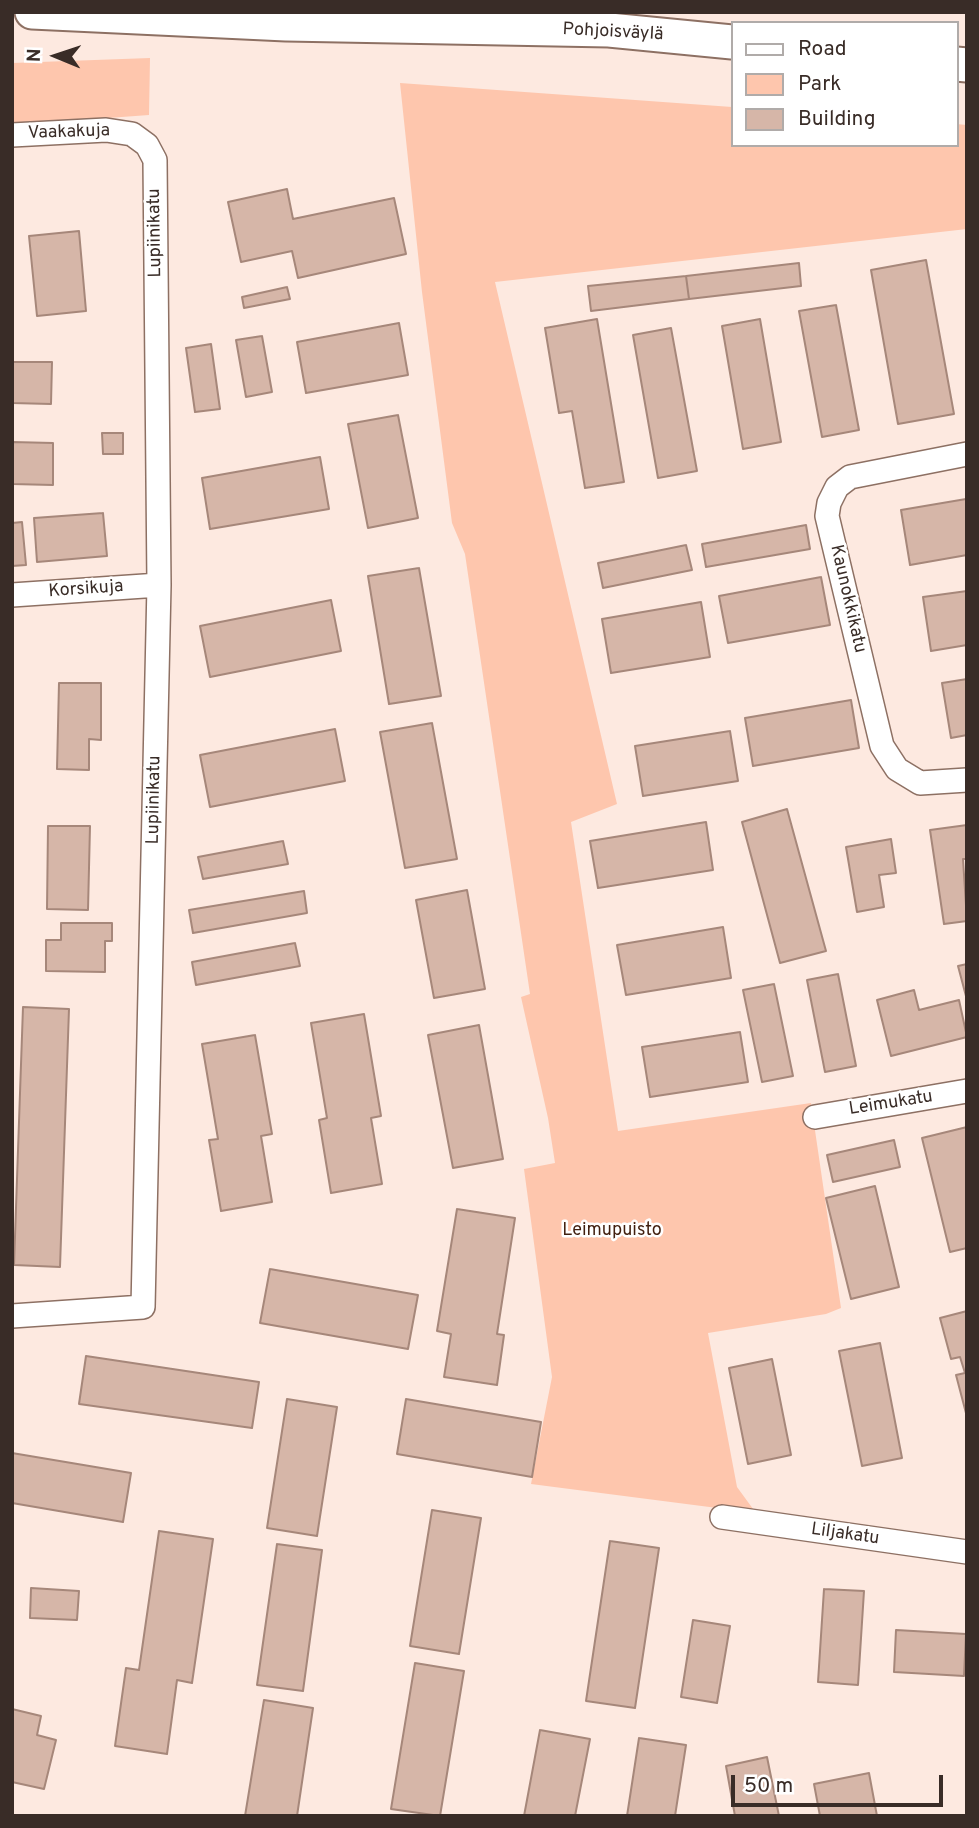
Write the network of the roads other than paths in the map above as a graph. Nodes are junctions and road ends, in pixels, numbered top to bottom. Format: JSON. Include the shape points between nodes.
{"nodes":[{"id":1,"x":32,"y":12,"type":"edge"},
{"id":2,"x":730,"y":42,"type":"edge"},
{"id":3,"x":12,"y":135,"type":"edge"},
{"id":4,"x":155,"y":160,"type":"joint"},
{"id":5,"x":967,"y":454,"type":"edge"},
{"id":6,"x":159,"y":585,"type":"junction"},
{"id":7,"x":12,"y":595,"type":"edge"},
{"id":8,"x":967,"y":780,"type":"edge"},
{"id":9,"x":967,"y":1091,"type":"edge"},
{"id":10,"x":816,"y":1116,"type":"dead end"},
{"id":11,"x":12,"y":1316,"type":"edge"},
{"id":12,"x":722,"y":1517,"type":"dead end"},
{"id":13,"x":967,"y":1552,"type":"edge"}],
"edges":[{"from":1,"to":2,"type":"main road","name":"Pohjoisväylä","via":[[286,24],[609,30]]},
{"from":3,"to":4,"type":"street","name":"Vaakakuja","via":[[106,130],[132,134],[147,145]]},
{"from":4,"to":6,"type":"street","name":"Lupiinikatu"},
{"from":5,"to":8,"type":"street","name":"Kaunokkikatu","via":[[850,478],[838,487],[827,516],[882,746],[897,769],[920,783]]},
{"from":6,"to":7,"type":"street","name":"Korsikuja"},
{"from":6,"to":11,"type":"street","name":"Lupiinikatu","via":[[143,1307]]},
{"from":9,"to":10,"type":"street","name":"Leimukatu"},
{"from":12,"to":13,"type":"street","name":"Liljakatu"}]}
